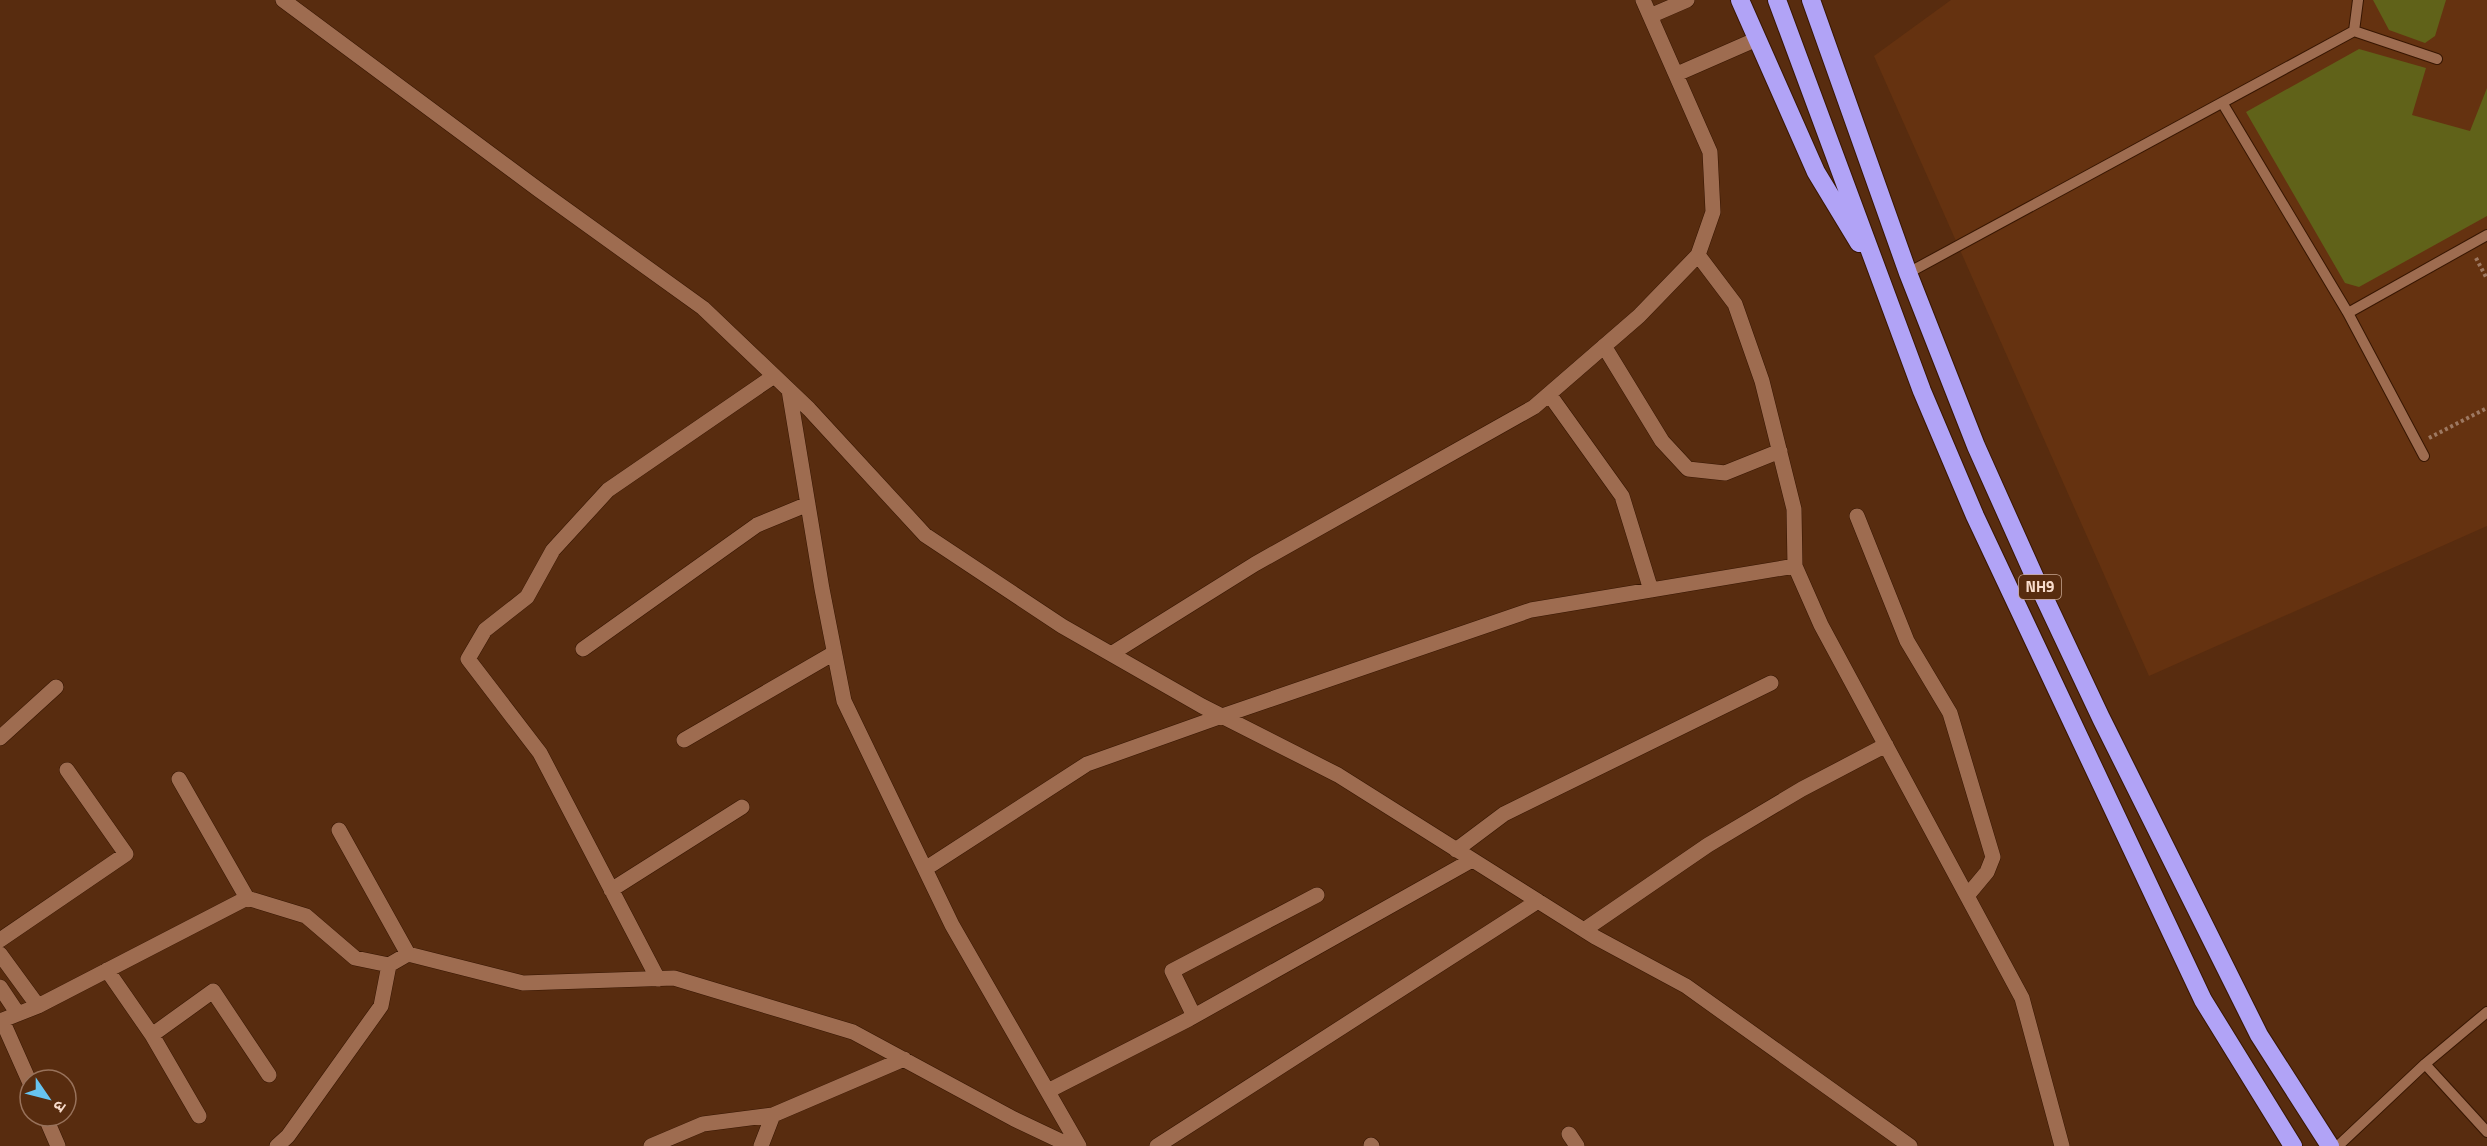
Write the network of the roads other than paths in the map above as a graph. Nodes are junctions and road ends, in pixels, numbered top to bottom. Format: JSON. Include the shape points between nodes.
{"nodes":[{"id":1,"x":283,"y":0,"type":"edge"},
{"id":2,"x":1643,"y":0,"type":"edge"},
{"id":3,"x":1687,"y":0,"type":"edge"},
{"id":4,"x":1740,"y":0,"type":"edge"},
{"id":5,"x":1777,"y":0,"type":"edge"},
{"id":6,"x":1811,"y":0,"type":"edge"},
{"id":7,"x":2358,"y":0,"type":"edge"},
{"id":8,"x":1650,"y":16,"type":"junction"},
{"id":9,"x":2354,"y":31,"type":"junction"},
{"id":10,"x":1757,"y":39,"type":"junction"},
{"id":11,"x":2437,"y":59,"type":"dead end"},
{"id":12,"x":1677,"y":74,"type":"junction"},
{"id":13,"x":2223,"y":104,"type":"junction"},
{"id":14,"x":2487,"y":234,"type":"edge"},
{"id":15,"x":1698,"y":255,"type":"junction"},
{"id":16,"x":1908,"y":273,"type":"junction"},
{"id":17,"x":1882,"y":283,"type":"junction"},
{"id":18,"x":2348,"y":313,"type":"junction"},
{"id":19,"x":1604,"y":346,"type":"junction"},
{"id":20,"x":774,"y":376,"type":"junction"},
{"id":21,"x":789,"y":390,"type":"junction"},
{"id":22,"x":1549,"y":394,"type":"junction"},
{"id":23,"x":1780,"y":451,"type":"junction"},
{"id":24,"x":2424,"y":456,"type":"dead end"},
{"id":25,"x":808,"y":504,"type":"junction"},
{"id":26,"x":1857,"y":516,"type":"dead end"},
{"id":27,"x":1795,"y":566,"type":"junction"},
{"id":28,"x":1651,"y":590,"type":"junction"},
{"id":29,"x":584,"y":649,"type":"dead end"},
{"id":30,"x":834,"y":653,"type":"junction"},
{"id":31,"x":1112,"y":654,"type":"junction"},
{"id":32,"x":1771,"y":683,"type":"dead end"},
{"id":33,"x":56,"y":687,"type":"dead end"},
{"id":34,"x":1222,"y":716,"type":"junction"},
{"id":35,"x":2101,"y":718,"type":"junction"},
{"id":36,"x":2075,"y":731,"type":"junction"},
{"id":37,"x":0,"y":738,"type":"edge"},
{"id":38,"x":684,"y":740,"type":"dead end"},
{"id":39,"x":1886,"y":745,"type":"junction"},
{"id":40,"x":67,"y":770,"type":"dead end"},
{"id":41,"x":178,"y":779,"type":"dead end"},
{"id":42,"x":742,"y":807,"type":"dead end"},
{"id":43,"x":2154,"y":824,"type":"junction"},
{"id":44,"x":339,"y":830,"type":"dead end"},
{"id":45,"x":2128,"y":840,"type":"junction"},
{"id":46,"x":1456,"y":850,"type":"junction"},
{"id":47,"x":1472,"y":860,"type":"junction"},
{"id":48,"x":925,"y":869,"type":"junction"},
{"id":49,"x":611,"y":890,"type":"junction"},
{"id":50,"x":1317,"y":895,"type":"dead end"},
{"id":51,"x":1967,"y":896,"type":"junction"},
{"id":52,"x":247,"y":898,"type":"junction"},
{"id":53,"x":1538,"y":901,"type":"junction"},
{"id":54,"x":1584,"y":930,"type":"junction"},
{"id":55,"x":0,"y":940,"type":"edge"},
{"id":56,"x":0,"y":954,"type":"edge"},
{"id":57,"x":408,"y":954,"type":"junction"},
{"id":58,"x":388,"y":965,"type":"junction"},
{"id":59,"x":106,"y":970,"type":"junction"},
{"id":60,"x":658,"y":979,"type":"junction"},
{"id":61,"x":0,"y":987,"type":"edge"},
{"id":62,"x":38,"y":1006,"type":"junction"},
{"id":63,"x":2487,"y":1012,"type":"edge"},
{"id":64,"x":18,"y":1014,"type":"junction"},
{"id":65,"x":1194,"y":1016,"type":"junction"},
{"id":66,"x":1,"y":1020,"type":"edge"},
{"id":67,"x":152,"y":1035,"type":"junction"},
{"id":68,"x":904,"y":1059,"type":"junction"},
{"id":69,"x":2425,"y":1064,"type":"junction"},
{"id":70,"x":23,"y":1068,"type":"edge"},
{"id":71,"x":269,"y":1075,"type":"dead end"},
{"id":72,"x":1048,"y":1091,"type":"junction"},
{"id":73,"x":773,"y":1115,"type":"junction"},
{"id":74,"x":199,"y":1116,"type":"dead end"},
{"id":75,"x":50,"y":1128,"type":"edge"},
{"id":76,"x":2487,"y":1132,"type":"edge"},
{"id":77,"x":58,"y":1146,"type":"edge"},
{"id":78,"x":277,"y":1146,"type":"edge"},
{"id":79,"x":651,"y":1146,"type":"edge"},
{"id":80,"x":761,"y":1146,"type":"edge"},
{"id":81,"x":1071,"y":1146,"type":"edge"},
{"id":82,"x":1079,"y":1146,"type":"edge"},
{"id":83,"x":1157,"y":1146,"type":"edge"},
{"id":84,"x":1910,"y":1146,"type":"edge"},
{"id":85,"x":2062,"y":1146,"type":"edge"},
{"id":86,"x":2293,"y":1146,"type":"edge"},
{"id":87,"x":2330,"y":1146,"type":"edge"},
{"id":88,"x":2338,"y":1146,"type":"edge"}],
"edges":[{"from":1,"to":20,"type":"street","via":[[703,308]]},
{"from":2,"to":8,"type":"street"},
{"from":3,"to":8,"type":"street"},
{"from":4,"to":10,"type":"highway"},
{"from":5,"to":17,"type":"highway","number":"NH9"},
{"from":6,"to":16,"type":"highway","number":"NH9"},
{"from":7,"to":9,"type":"lane"},
{"from":8,"to":12,"type":"street"},
{"from":9,"to":11,"type":"lane"},
{"from":9,"to":13,"type":"lane"},
{"from":10,"to":12,"type":"street"},
{"from":10,"to":17,"type":"highway","via":[[1816,172]]},
{"from":12,"to":15,"type":"street","via":[[1710,152],[1713,212]]},
{"from":13,"to":16,"type":"lane"},
{"from":13,"to":18,"type":"lane"},
{"from":14,"to":18,"type":"lane"},
{"from":15,"to":19,"type":"street"},
{"from":15,"to":23,"type":"street","via":[[1735,304],[1762,381]]},
{"from":16,"to":17,"type":"highway"},
{"from":16,"to":35,"type":"highway","number":"NH9","via":[[1976,446]]},
{"from":17,"to":36,"type":"highway","number":"NH9","via":[[1975,516]]},
{"from":18,"to":24,"type":"lane"},
{"from":19,"to":22,"type":"street"},
{"from":19,"to":23,"type":"street","via":[[1662,441],[1688,469],[1725,473]]},
{"from":20,"to":21,"type":"street"},
{"from":20,"to":49,"type":"street","via":[[608,490],[553,550],[527,597],[485,630],[468,659],[540,753]]},
{"from":21,"to":25,"type":"street"},
{"from":21,"to":31,"type":"street","via":[[925,536],[1062,626]]},
{"from":22,"to":28,"type":"street","via":[[1622,496]]},
{"from":22,"to":31,"type":"street","via":[[1534,407],[1255,564]]},
{"from":23,"to":27,"type":"street","via":[[1794,509]]},
{"from":25,"to":29,"type":"street","via":[[757,525]]},
{"from":25,"to":30,"type":"street"},
{"from":26,"to":51,"type":"street","via":[[1907,641],[1950,713],[1994,857]]},
{"from":27,"to":28,"type":"street"},
{"from":27,"to":39,"type":"street","via":[[1821,625]]},
{"from":28,"to":34,"type":"street","via":[[1531,610]]},
{"from":30,"to":38,"type":"street"},
{"from":30,"to":48,"type":"street","via":[[844,701]]},
{"from":31,"to":34,"type":"street"},
{"from":32,"to":46,"type":"street","via":[[1504,814]]},
{"from":33,"to":37,"type":"street"},
{"from":34,"to":46,"type":"street","via":[[1338,775]]},
{"from":34,"to":48,"type":"street","via":[[1087,764]]},
{"from":35,"to":36,"type":"highway"},
{"from":35,"to":43,"type":"highway","number":"NH9"},
{"from":36,"to":45,"type":"highway","number":"NH9"},
{"from":39,"to":51,"type":"street"},
{"from":39,"to":54,"type":"street","via":[[1708,845]]},
{"from":40,"to":55,"type":"street","via":[[126,854]]},
{"from":41,"to":52,"type":"street"},
{"from":42,"to":49,"type":"street"},
{"from":43,"to":45,"type":"highway"},
{"from":43,"to":87,"type":"highway","number":"NH9","via":[[2259,1035]]},
{"from":44,"to":57,"type":"street"},
{"from":45,"to":86,"type":"highway","number":"NH9","via":[[2203,1000]]},
{"from":46,"to":47,"type":"street"},
{"from":47,"to":53,"type":"street"},
{"from":47,"to":65,"type":"street"},
{"from":48,"to":72,"type":"street","via":[[952,925]]},
{"from":49,"to":60,"type":"street"},
{"from":50,"to":65,"type":"street","via":[[1172,971]]},
{"from":51,"to":85,"type":"street","via":[[2022,998]]},
{"from":52,"to":58,"type":"street","via":[[306,916],[355,958]]},
{"from":52,"to":59,"type":"street"},
{"from":53,"to":54,"type":"street"},
{"from":53,"to":83,"type":"street"},
{"from":54,"to":84,"type":"street","via":[[1686,986]]},
{"from":56,"to":62,"type":"street"},
{"from":57,"to":58,"type":"street"},
{"from":57,"to":60,"type":"street","via":[[523,983]]},
{"from":58,"to":78,"type":"street","via":[[381,1006]]},
{"from":59,"to":62,"type":"street"},
{"from":59,"to":67,"type":"street"},
{"from":60,"to":68,"type":"street","via":[[674,978],[853,1032]]},
{"from":61,"to":64,"type":"street"},
{"from":62,"to":64,"type":"street"},
{"from":63,"to":69,"type":"lane"},
{"from":64,"to":66,"type":"street"},
{"from":65,"to":72,"type":"street"},
{"from":66,"to":70,"type":"street"},
{"from":67,"to":71,"type":"street","via":[[213,992]]},
{"from":67,"to":74,"type":"street"},
{"from":68,"to":73,"type":"street"},
{"from":68,"to":81,"type":"street"},
{"from":69,"to":76,"type":"lane"},
{"from":69,"to":88,"type":"lane"},
{"from":72,"to":82,"type":"street"},
{"from":73,"to":79,"type":"street","via":[[703,1124]]},
{"from":73,"to":80,"type":"street"},
{"from":75,"to":77,"type":"street"}]}
